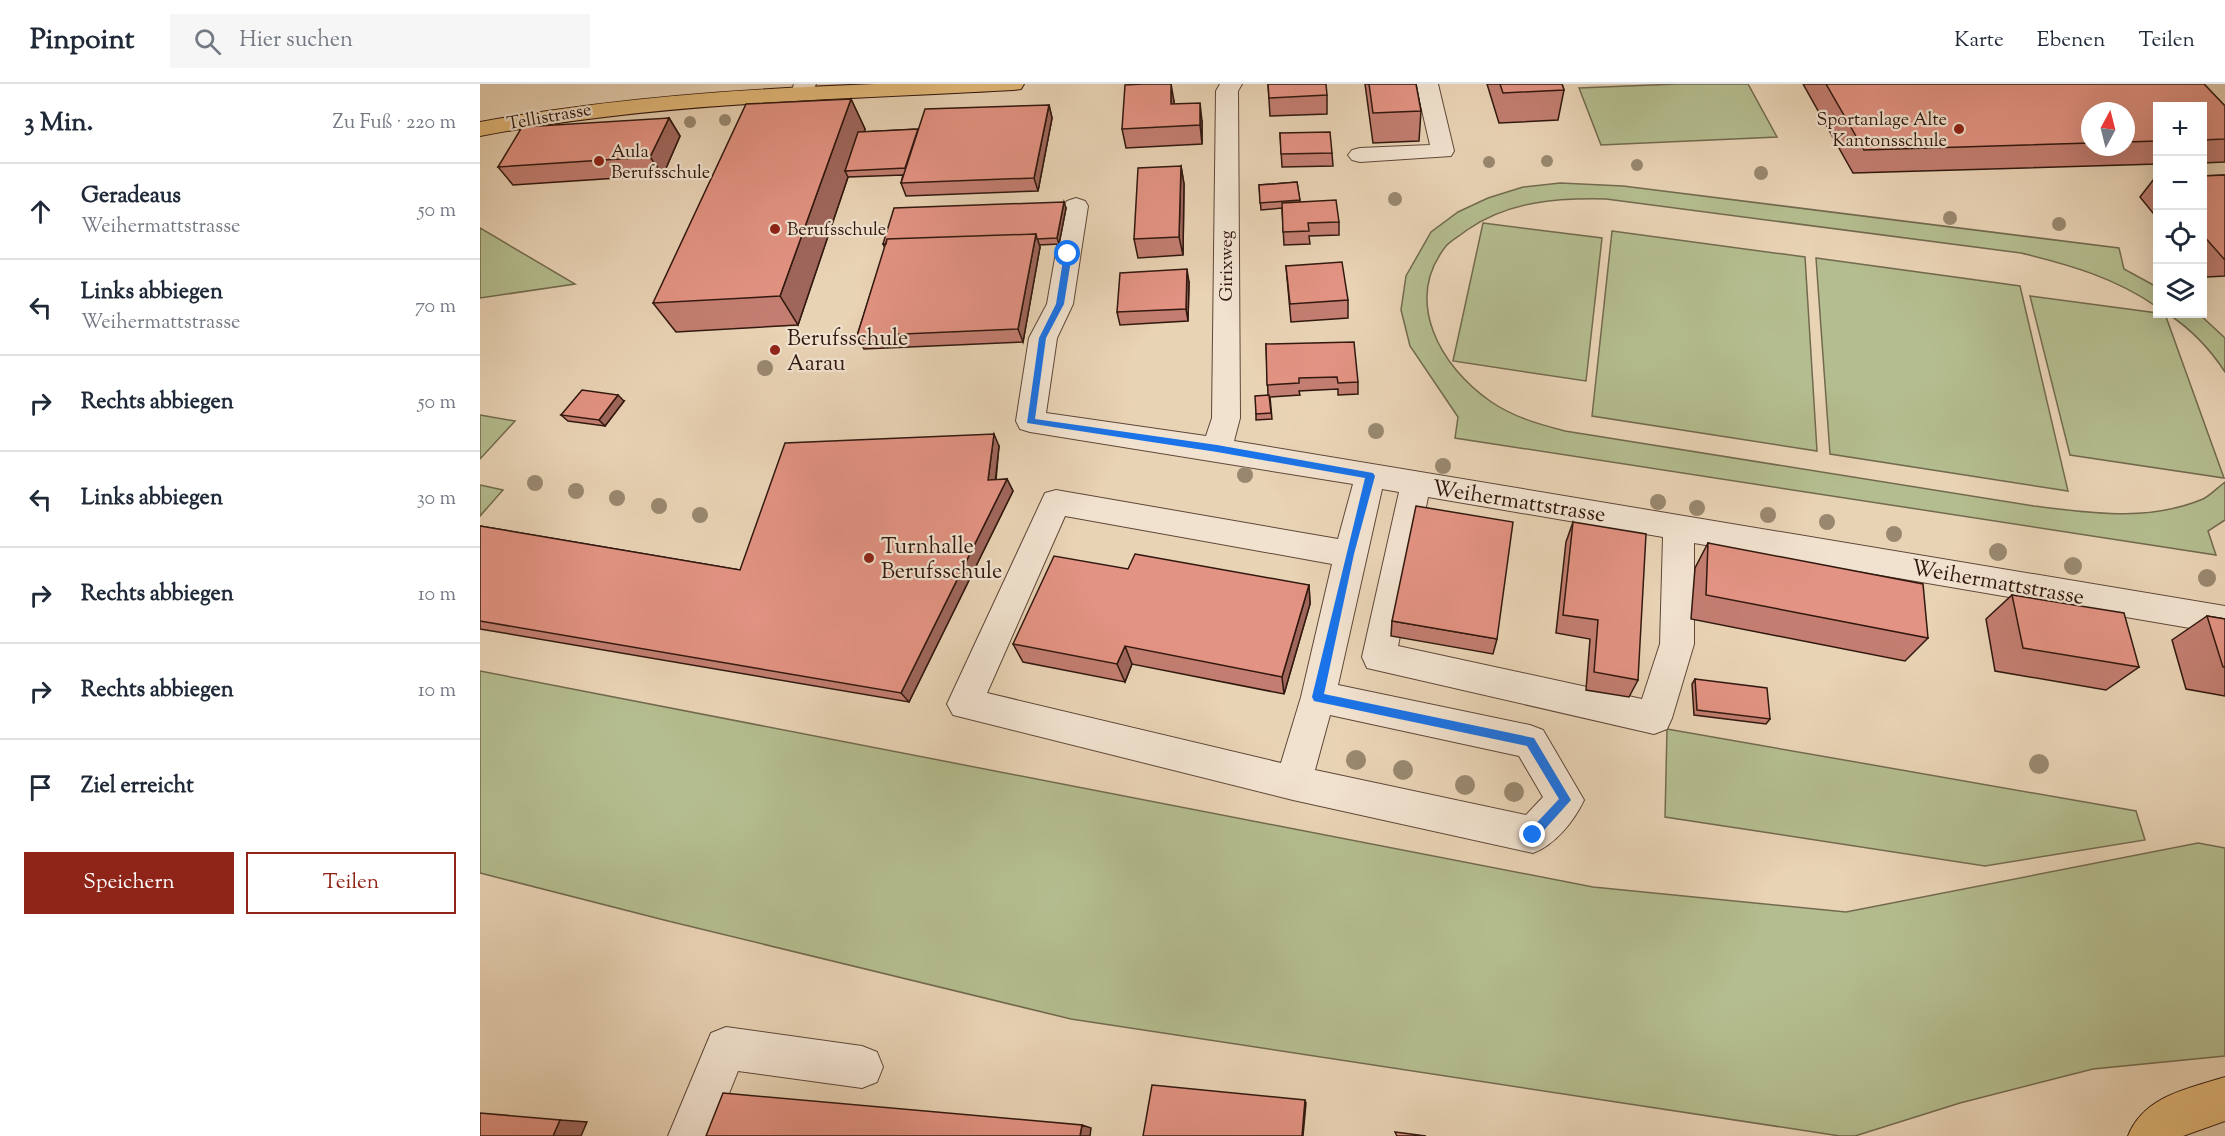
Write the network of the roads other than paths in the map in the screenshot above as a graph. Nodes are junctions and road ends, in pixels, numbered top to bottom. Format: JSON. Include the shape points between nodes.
{"nodes":[{"id":1,"x":1013,"y":84,"type":"edge"},
{"id":2,"x":1231,"y":84,"type":"edge"},
{"id":3,"x":1428,"y":84,"type":"edge"},
{"id":4,"x":804,"y":88,"type":"edge"},
{"id":5,"x":480,"y":129,"type":"edge"},
{"id":6,"x":1360,"y":154,"type":"dead end"},
{"id":7,"x":1076,"y":206,"type":"dead end"},
{"id":8,"x":1217,"y":449,"type":"junction"},
{"id":9,"x":1370,"y":476,"type":"junction"},
{"id":10,"x":1416,"y":483,"type":"junction"},
{"id":11,"x":1678,"y":527,"type":"junction"},
{"id":12,"x":1350,"y":554,"type":"junction"},
{"id":13,"x":2225,"y":620,"type":"edge"},
{"id":14,"x":1318,"y":697,"type":"junction"},
{"id":15,"x":1293,"y":783,"type":"junction"},
{"id":16,"x":861,"y":1067,"type":"dead end"},
{"id":17,"x":2225,"y":1099,"type":"edge"},
{"id":18,"x":690,"y":1136,"type":"edge"},
{"id":19,"x":2151,"y":1136,"type":"edge"}],
"edges":[{"from":1,"to":4,"type":"main road","name":"Tellistrasse"},
{"from":2,"to":8,"type":"street","name":"Girixweg","via":[[1227,91],[1226,418]]},
{"from":3,"to":6,"type":"street","via":[[1443,151]]},
{"from":4,"to":5,"type":"main road","name":"Tellistrasse","via":[[605,107]]},
{"from":7,"to":8,"type":"street","name":"Weihermattstrasse","via":[[1060,304],[1042,338],[1030,421]]},
{"from":8,"to":9,"type":"street","name":"Weihermattstrasse"},
{"from":9,"to":10,"type":"street","name":"Weihermattstrasse"},
{"from":9,"to":12,"type":"street"},
{"from":10,"to":11,"type":"street","name":"Weihermattstrasse"},
{"from":10,"to":11,"type":"street","via":[[1379,657],[1654,718],[1677,644]]},
{"from":11,"to":13,"type":"street","name":"Weihermattstrasse"},
{"from":12,"to":14,"type":"street"},
{"from":12,"to":15,"type":"street","via":[[1056,502],[965,704]]},
{"from":14,"to":15,"type":"street"},
{"from":14,"to":15,"type":"street","via":[[1530,741],[1565,800],[1533,835]]},
{"from":16,"to":18,"type":"street","via":[[726,1048]]},
{"from":17,"to":19,"type":"main road","via":[[2174,1115]]}]}
